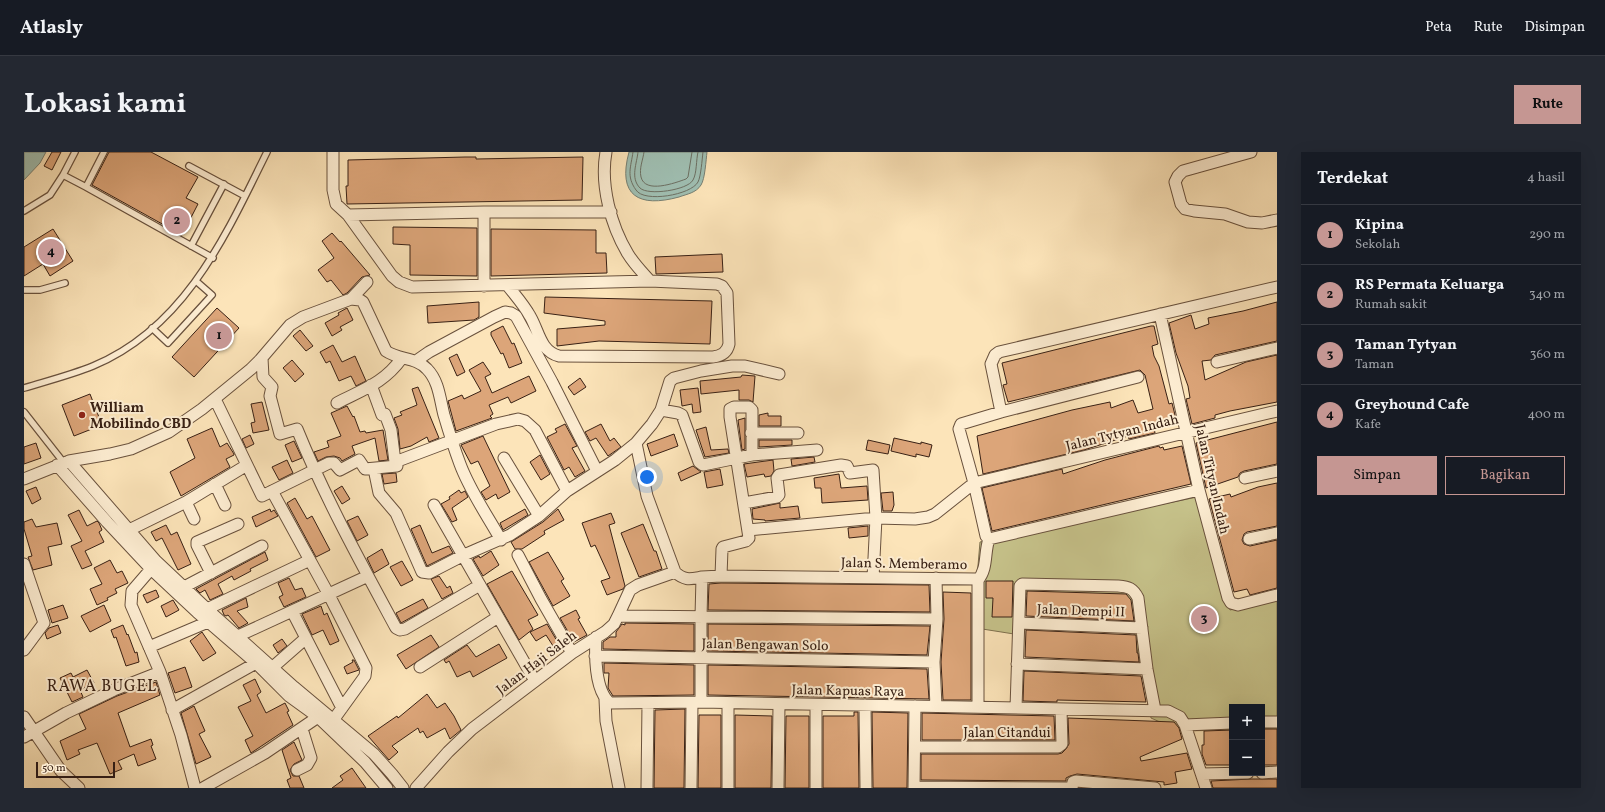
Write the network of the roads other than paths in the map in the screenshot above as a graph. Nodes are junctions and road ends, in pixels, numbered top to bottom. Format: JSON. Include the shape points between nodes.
{"nodes":[{"id":1,"x":75,"y":152,"type":"edge"},
{"id":2,"x":104,"y":152,"type":"edge"},
{"id":3,"x":267,"y":152,"type":"edge"},
{"id":4,"x":333,"y":152,"type":"edge"},
{"id":5,"x":606,"y":152,"type":"edge"},
{"id":6,"x":1251,"y":152,"type":"edge"},
{"id":7,"x":189,"y":166,"type":"dead end"},
{"id":8,"x":63,"y":175,"type":"junction"},
{"id":9,"x":224,"y":184,"type":"junction"},
{"id":10,"x":86,"y":187,"type":"junction"},
{"id":11,"x":245,"y":196,"type":"junction"},
{"id":12,"x":24,"y":211,"type":"edge"},
{"id":13,"x":484,"y":212,"type":"junction"},
{"id":14,"x":611,"y":212,"type":"junction"},
{"id":15,"x":348,"y":215,"type":"junction"},
{"id":16,"x":1277,"y":220,"type":"edge"},
{"id":17,"x":191,"y":246,"type":"junction"},
{"id":18,"x":212,"y":258,"type":"junction"},
{"id":19,"x":196,"y":281,"type":"junction"},
{"id":20,"x":650,"y":281,"type":"junction"},
{"id":21,"x":367,"y":282,"type":"dead end"},
{"id":22,"x":65,"y":283,"type":"dead end"},
{"id":23,"x":484,"y":286,"type":"junction"},
{"id":24,"x":508,"y":286,"type":"junction"},
{"id":25,"x":1277,"y":287,"type":"edge"},
{"id":26,"x":24,"y":290,"type":"edge"},
{"id":27,"x":351,"y":299,"type":"junction"},
{"id":28,"x":1160,"y":314,"type":"junction"},
{"id":29,"x":152,"y":328,"type":"junction"},
{"id":30,"x":1277,"y":348,"type":"edge"},
{"id":31,"x":262,"y":358,"type":"junction"},
{"id":32,"x":402,"y":358,"type":"junction"},
{"id":33,"x":416,"y":361,"type":"junction"},
{"id":34,"x":1217,"y":362,"type":"dead end"},
{"id":35,"x":779,"y":374,"type":"dead end"},
{"id":36,"x":1138,"y":377,"type":"dead end"},
{"id":37,"x":371,"y":385,"type":"junction"},
{"id":38,"x":24,"y":388,"type":"edge"},
{"id":39,"x":215,"y":399,"type":"junction"},
{"id":40,"x":338,"y":403,"type":"dead end"},
{"id":41,"x":661,"y":410,"type":"junction"},
{"id":42,"x":1277,"y":411,"type":"edge"},
{"id":43,"x":24,"y":412,"type":"edge"},
{"id":44,"x":1001,"y":412,"type":"junction"},
{"id":45,"x":1187,"y":432,"type":"junction"},
{"id":46,"x":751,"y":433,"type":"junction"},
{"id":47,"x":798,"y":433,"type":"dead end"},
{"id":48,"x":452,"y":441,"type":"junction"},
{"id":49,"x":636,"y":442,"type":"junction"},
{"id":50,"x":817,"y":450,"type":"dead end"},
{"id":51,"x":752,"y":455,"type":"junction"},
{"id":52,"x":504,"y":458,"type":"dead end"},
{"id":53,"x":736,"y":459,"type":"junction"},
{"id":54,"x":395,"y":462,"type":"junction"},
{"id":55,"x":63,"y":463,"type":"junction"},
{"id":56,"x":247,"y":465,"type":"junction"},
{"id":57,"x":374,"y":469,"type":"junction"},
{"id":58,"x":314,"y":470,"type":"junction"},
{"id":59,"x":597,"y":471,"type":"junction"},
{"id":60,"x":1277,"y":471,"type":"edge"},
{"id":61,"x":1245,"y":478,"type":"dead end"},
{"id":62,"x":24,"y":479,"type":"edge"},
{"id":63,"x":215,"y":484,"type":"junction"},
{"id":64,"x":974,"y":484,"type":"junction"},
{"id":65,"x":1199,"y":490,"type":"junction"},
{"id":66,"x":272,"y":491,"type":"junction"},
{"id":67,"x":567,"y":491,"type":"junction"},
{"id":68,"x":186,"y":502,"type":"junction"},
{"id":69,"x":744,"y":503,"type":"junction"},
{"id":70,"x":225,"y":505,"type":"dead end"},
{"id":71,"x":434,"y":505,"type":"dead end"},
{"id":72,"x":540,"y":516,"type":"junction"},
{"id":73,"x":876,"y":518,"type":"junction"},
{"id":74,"x":194,"y":519,"type":"dead end"},
{"id":75,"x":238,"y":524,"type":"dead end"},
{"id":76,"x":128,"y":530,"type":"junction"},
{"id":77,"x":748,"y":530,"type":"junction"},
{"id":78,"x":1277,"y":533,"type":"edge"},
{"id":79,"x":1249,"y":539,"type":"dead end"},
{"id":80,"x":501,"y":540,"type":"junction"},
{"id":81,"x":988,"y":543,"type":"junction"},
{"id":82,"x":262,"y":546,"type":"dead end"},
{"id":83,"x":518,"y":555,"type":"dead end"},
{"id":84,"x":464,"y":556,"type":"junction"},
{"id":85,"x":310,"y":560,"type":"junction"},
{"id":86,"x":24,"y":564,"type":"edge"},
{"id":87,"x":151,"y":569,"type":"junction"},
{"id":88,"x":675,"y":572,"type":"junction"},
{"id":89,"x":211,"y":573,"type":"junction"},
{"id":90,"x":368,"y":576,"type":"junction"},
{"id":91,"x":721,"y":576,"type":"junction"},
{"id":92,"x":702,"y":578,"type":"junction"},
{"id":93,"x":873,"y":578,"type":"junction"},
{"id":94,"x":936,"y":578,"type":"junction"},
{"id":95,"x":978,"y":580,"type":"junction"},
{"id":96,"x":27,"y":582,"type":"edge"},
{"id":97,"x":480,"y":584,"type":"junction"},
{"id":98,"x":181,"y":590,"type":"junction"},
{"id":99,"x":329,"y":594,"type":"junction"},
{"id":100,"x":1277,"y":595,"type":"edge"},
{"id":101,"x":207,"y":610,"type":"junction"},
{"id":102,"x":292,"y":611,"type":"junction"},
{"id":103,"x":618,"y":616,"type":"junction"},
{"id":104,"x":498,"y":617,"type":"junction"},
{"id":105,"x":701,"y":617,"type":"junction"},
{"id":106,"x":937,"y":619,"type":"junction"},
{"id":107,"x":208,"y":622,"type":"junction"},
{"id":108,"x":1019,"y":623,"type":"junction"},
{"id":109,"x":1142,"y":628,"type":"junction"},
{"id":110,"x":238,"y":636,"type":"junction"},
{"id":111,"x":596,"y":637,"type":"junction"},
{"id":112,"x":306,"y":638,"type":"junction"},
{"id":113,"x":149,"y":647,"type":"junction"},
{"id":114,"x":24,"y":650,"type":"edge"},
{"id":115,"x":572,"y":653,"type":"junction"},
{"id":116,"x":595,"y":656,"type":"junction"},
{"id":117,"x":700,"y":657,"type":"junction"},
{"id":118,"x":934,"y":662,"type":"junction"},
{"id":119,"x":256,"y":663,"type":"junction"},
{"id":120,"x":1017,"y":664,"type":"junction"},
{"id":121,"x":420,"y":666,"type":"dead end"},
{"id":122,"x":273,"y":667,"type":"junction"},
{"id":123,"x":1147,"y":669,"type":"junction"},
{"id":124,"x":160,"y":672,"type":"junction"},
{"id":125,"x":535,"y":681,"type":"junction"},
{"id":126,"x":291,"y":691,"type":"junction"},
{"id":127,"x":605,"y":699,"type":"junction"},
{"id":128,"x":648,"y":703,"type":"junction"},
{"id":129,"x":697,"y":703,"type":"junction"},
{"id":130,"x":728,"y":703,"type":"junction"},
{"id":131,"x":779,"y":704,"type":"junction"},
{"id":132,"x":816,"y":705,"type":"junction"},
{"id":133,"x":865,"y":706,"type":"junction"},
{"id":134,"x":915,"y":706,"type":"junction"},
{"id":135,"x":936,"y":706,"type":"junction"},
{"id":136,"x":978,"y":707,"type":"junction"},
{"id":137,"x":342,"y":708,"type":"junction"},
{"id":138,"x":1016,"y":708,"type":"junction"},
{"id":139,"x":1061,"y":709,"type":"junction"},
{"id":140,"x":172,"y":710,"type":"junction"},
{"id":141,"x":1155,"y":710,"type":"junction"},
{"id":142,"x":24,"y":717,"type":"edge"},
{"id":143,"x":326,"y":719,"type":"junction"},
{"id":144,"x":1265,"y":722,"type":"edge"},
{"id":145,"x":1277,"y":722,"type":"edge"},
{"id":146,"x":1229,"y":723,"type":"edge"},
{"id":147,"x":1186,"y":725,"type":"junction"},
{"id":148,"x":302,"y":729,"type":"junction"},
{"id":149,"x":29,"y":734,"type":"edge"},
{"id":150,"x":915,"y":748,"type":"junction"},
{"id":151,"x":297,"y":770,"type":"dead end"},
{"id":152,"x":1277,"y":772,"type":"edge"},
{"id":153,"x":1229,"y":773,"type":"edge"},
{"id":154,"x":1265,"y":773,"type":"edge"},
{"id":155,"x":1202,"y":774,"type":"junction"},
{"id":156,"x":914,"y":787,"type":"edge"},
{"id":157,"x":79,"y":788,"type":"edge"},
{"id":158,"x":195,"y":788,"type":"edge"},
{"id":159,"x":203,"y":788,"type":"edge"},
{"id":160,"x":387,"y":788,"type":"edge"},
{"id":161,"x":403,"y":788,"type":"edge"},
{"id":162,"x":416,"y":788,"type":"edge"},
{"id":163,"x":619,"y":788,"type":"edge"},
{"id":164,"x":647,"y":788,"type":"edge"},
{"id":165,"x":691,"y":788,"type":"edge"},
{"id":166,"x":728,"y":788,"type":"edge"},
{"id":167,"x":778,"y":788,"type":"edge"},
{"id":168,"x":816,"y":788,"type":"edge"},
{"id":169,"x":866,"y":788,"type":"edge"},
{"id":170,"x":1070,"y":788,"type":"edge"},
{"id":171,"x":1155,"y":788,"type":"edge"},
{"id":172,"x":1206,"y":788,"type":"edge"}],
"edges":[{"from":1,"to":8,"type":"lane"},
{"from":2,"to":10,"type":"lane"},
{"from":3,"to":11,"type":"lane"},
{"from":4,"to":15,"type":"street","via":[[334,199],[339,208]]},
{"from":5,"to":14,"type":"street","via":[[606,182]]},
{"from":6,"to":16,"type":"street","via":[[1183,171],[1176,182],[1181,204],[1185,209],[1225,214],[1248,222]]},
{"from":7,"to":9,"type":"lane"},
{"from":8,"to":10,"type":"lane"},
{"from":8,"to":12,"type":"lane","via":[[50,195]]},
{"from":9,"to":11,"type":"lane"},
{"from":9,"to":17,"type":"lane"},
{"from":10,"to":17,"type":"lane"},
{"from":11,"to":18,"type":"lane"},
{"from":13,"to":14,"type":"street"},
{"from":13,"to":15,"type":"street"},
{"from":13,"to":23,"type":"street"},
{"from":14,"to":20,"type":"street","via":[[628,255]]},
{"from":15,"to":23,"type":"street","via":[[392,276],[404,286]]},
{"from":17,"to":18,"type":"lane"},
{"from":18,"to":19,"type":"lane"},
{"from":19,"to":29,"type":"lane","via":[[180,302]]},
{"from":19,"to":29,"type":"lane","via":[[212,295],[190,320],[168,343]]},
{"from":20,"to":24,"type":"street"},
{"from":20,"to":24,"type":"street","via":[[722,286],[727,293],[728,350],[713,357],[552,354],[546,350],[530,316]]},
{"from":21,"to":27,"type":"street"},
{"from":22,"to":26,"type":"lane","via":[[40,290]]},
{"from":23,"to":24,"type":"street"},
{"from":25,"to":28,"type":"street"},
{"from":27,"to":31,"type":"street","via":[[303,317],[290,325]]},
{"from":27,"to":32,"type":"street","via":[[363,302],[386,351]]},
{"from":28,"to":44,"type":"street","via":[[994,355],[992,364]]},
{"from":28,"to":45,"type":"street","name":"Jalan Tityan Indah"},
{"from":29,"to":38,"type":"lane","via":[[129,347],[94,366]]},
{"from":30,"to":34,"type":"street"},
{"from":31,"to":39,"type":"street"},
{"from":31,"to":58,"type":"street","via":[[263,377],[272,387],[270,396],[280,434],[297,430]]},
{"from":32,"to":33,"type":"street"},
{"from":32,"to":37,"type":"street","via":[[389,374]]},
{"from":33,"to":48,"type":"street","via":[[427,368],[435,381]]},
{"from":33,"to":59,"type":"street","via":[[494,316],[505,312],[516,316]]},
{"from":35,"to":41,"type":"street","via":[[745,366],[732,366],[679,376],[670,381]]},
{"from":36,"to":44,"type":"street"},
{"from":37,"to":40,"type":"street"},
{"from":37,"to":54,"type":"street","via":[[382,415],[385,414],[391,430]]},
{"from":39,"to":55,"type":"street","via":[[188,420],[131,449]]},
{"from":39,"to":56,"type":"street"},
{"from":41,"to":49,"type":"street"},
{"from":41,"to":53,"type":"street","via":[[682,415],[701,464]]},
{"from":42,"to":45,"type":"street","name":"Jalan Tytyan Indah"},
{"from":43,"to":55,"type":"lane"},
{"from":44,"to":64,"type":"street","via":[[965,422],[960,426]]},
{"from":45,"to":64,"type":"street","name":"Jalan Tytyan Indah"},
{"from":45,"to":65,"type":"street","name":"Jalan Tityan Indah"},
{"from":46,"to":47,"type":"street"},
{"from":46,"to":51,"type":"street"},
{"from":46,"to":53,"type":"street","via":[[751,408],[730,409]]},
{"from":48,"to":54,"type":"street"},
{"from":48,"to":67,"type":"street","via":[[511,420],[526,421],[535,430]]},
{"from":48,"to":80,"type":"street","via":[[467,482]]},
{"from":49,"to":59,"type":"street","via":[[616,460]]},
{"from":49,"to":88,"type":"street","via":[[647,496]]},
{"from":50,"to":51,"type":"street"},
{"from":51,"to":53,"type":"street"},
{"from":52,"to":72,"type":"street"},
{"from":53,"to":69,"type":"street"},
{"from":54,"to":57,"type":"street","via":[[397,466]]},
{"from":55,"to":62,"type":"street"},
{"from":55,"to":76,"type":"street"},
{"from":55,"to":87,"type":"street","via":[[125,542]]},
{"from":56,"to":63,"type":"street"},
{"from":56,"to":66,"type":"street","via":[[262,496]]},
{"from":57,"to":58,"type":"street","via":[[365,469],[360,460],[340,470],[334,463]]},
{"from":57,"to":84,"type":"street","via":[[379,493],[396,513],[422,572],[430,573]]},
{"from":58,"to":66,"type":"street"},
{"from":58,"to":90,"type":"street"},
{"from":59,"to":67,"type":"street"},
{"from":60,"to":61,"type":"street"},
{"from":63,"to":68,"type":"street"},
{"from":63,"to":70,"type":"street"},
{"from":64,"to":73,"type":"street","via":[[928,517]]},
{"from":64,"to":81,"type":"street"},
{"from":65,"to":81,"type":"street"},
{"from":65,"to":100,"type":"street","name":"Jalan Tityan Indah","via":[[1231,603],[1238,604]]},
{"from":66,"to":85,"type":"street"},
{"from":67,"to":72,"type":"street"},
{"from":68,"to":74,"type":"street"},
{"from":68,"to":76,"type":"street"},
{"from":69,"to":73,"type":"street","via":[[777,498],[779,475],[845,465],[850,473],[873,471]]},
{"from":69,"to":77,"type":"street"},
{"from":71,"to":84,"type":"street"},
{"from":72,"to":80,"type":"street"},
{"from":73,"to":77,"type":"street"},
{"from":73,"to":93,"type":"street"},
{"from":75,"to":89,"type":"street","via":[[197,542]]},
{"from":76,"to":98,"type":"street"},
{"from":77,"to":91,"type":"street","via":[[748,539],[722,549]]},
{"from":78,"to":79,"type":"street"},
{"from":80,"to":84,"type":"street"},
{"from":81,"to":95,"type":"street","via":[[985,570]]},
{"from":82,"to":89,"type":"street"},
{"from":83,"to":115,"type":"street"},
{"from":84,"to":97,"type":"street"},
{"from":85,"to":99,"type":"street"},
{"from":85,"to":101,"type":"street"},
{"from":86,"to":96,"type":"street"},
{"from":87,"to":98,"type":"street"},
{"from":87,"to":113,"type":"street","via":[[132,591],[131,597],[131,605]]},
{"from":88,"to":92,"type":"street","name":"Jalan S. Memberamo","via":[[681,578]]},
{"from":88,"to":103,"type":"street","name":"Jalan Haji Saleh","via":[[630,590]]},
{"from":89,"to":98,"type":"street"},
{"from":90,"to":97,"type":"street","via":[[396,628],[400,630]]},
{"from":90,"to":99,"type":"street"},
{"from":91,"to":92,"type":"street","name":"Jalan S. Memberamo"},
{"from":91,"to":93,"type":"street","name":"Jalan S. Memberamo"},
{"from":92,"to":105,"type":"street"},
{"from":93,"to":94,"type":"street","name":"Jalan S. Memberamo"},
{"from":94,"to":95,"type":"street","name":"Jalan S. Memberamo"},
{"from":94,"to":106,"type":"street"},
{"from":95,"to":136,"type":"street","name":"Jalan S. Memberamo"},
{"from":96,"to":114,"type":"street","via":[[44,623]]},
{"from":97,"to":104,"type":"street"},
{"from":98,"to":101,"type":"street"},
{"from":98,"to":107,"type":"street"},
{"from":99,"to":102,"type":"street"},
{"from":99,"to":137,"type":"street","via":[[366,668],[365,676]]},
{"from":101,"to":110,"type":"street"},
{"from":102,"to":110,"type":"street"},
{"from":102,"to":112,"type":"street"},
{"from":103,"to":105,"type":"street"},
{"from":103,"to":111,"type":"street","name":"Jalan Haji Saleh","via":[[614,624]]},
{"from":104,"to":121,"type":"street"},
{"from":104,"to":125,"type":"street"},
{"from":105,"to":106,"type":"street"},
{"from":105,"to":117,"type":"street"},
{"from":106,"to":118,"type":"street"},
{"from":107,"to":113,"type":"street"},
{"from":107,"to":119,"type":"street"},
{"from":108,"to":109,"type":"street","name":"Jalan Dempi II"},
{"from":108,"to":109,"type":"street","via":[[1022,584],[1118,586],[1128,587],[1136,593]]},
{"from":108,"to":120,"type":"street"},
{"from":109,"to":123,"type":"street"},
{"from":110,"to":122,"type":"street"},
{"from":111,"to":115,"type":"street","name":"Jalan Haji Saleh"},
{"from":111,"to":116,"type":"street"},
{"from":112,"to":122,"type":"street"},
{"from":112,"to":137,"type":"street"},
{"from":113,"to":124,"type":"street"},
{"from":115,"to":125,"type":"street","name":"Jalan Haji Saleh"},
{"from":116,"to":117,"type":"street","name":"Jalan Bengawan Solo"},
{"from":116,"to":127,"type":"street"},
{"from":117,"to":118,"type":"street","name":"Jalan Bengawan Solo"},
{"from":117,"to":129,"type":"street"},
{"from":118,"to":135,"type":"street"},
{"from":119,"to":126,"type":"street"},
{"from":119,"to":140,"type":"street"},
{"from":120,"to":123,"type":"street"},
{"from":120,"to":138,"type":"street"},
{"from":122,"to":126,"type":"street"},
{"from":123,"to":141,"type":"street"},
{"from":124,"to":140,"type":"street"},
{"from":124,"to":149,"type":"street","via":[[114,690]]},
{"from":125,"to":162,"type":"street","name":"Jalan Haji Saleh","via":[[472,729]]},
{"from":126,"to":143,"type":"street"},
{"from":127,"to":128,"type":"street","name":"Jalan Kapuas Raya","via":[[610,703]]},
{"from":127,"to":163,"type":"street","via":[[606,721]]},
{"from":128,"to":129,"type":"street","name":"Jalan Kapuas Raya"},
{"from":128,"to":164,"type":"street"},
{"from":129,"to":130,"type":"street","name":"Jalan Kapuas Raya"},
{"from":129,"to":165,"type":"street"},
{"from":130,"to":131,"type":"street","name":"Jalan Kapuas Raya"},
{"from":130,"to":166,"type":"street"},
{"from":131,"to":132,"type":"street","name":"Jalan Kapuas Raya"},
{"from":131,"to":167,"type":"street"},
{"from":132,"to":133,"type":"street","name":"Jalan Kapuas Raya"},
{"from":132,"to":168,"type":"street"},
{"from":133,"to":134,"type":"street","name":"Jalan Kapuas Raya"},
{"from":133,"to":169,"type":"street"},
{"from":134,"to":135,"type":"street","name":"Jalan Kapuas Raya"},
{"from":134,"to":150,"type":"street"},
{"from":135,"to":136,"type":"street","name":"Jalan Kapuas Raya"},
{"from":136,"to":138,"type":"street","name":"Jalan Kapuas Raya"},
{"from":137,"to":143,"type":"street"},
{"from":138,"to":139,"type":"street","name":"Jalan Kapuas Raya"},
{"from":139,"to":141,"type":"street","name":"Jalan Kapuas Raya"},
{"from":139,"to":150,"type":"street","name":"Jalan Citandui","via":[[1062,744],[1058,747]]},
{"from":140,"to":158,"type":"street"},
{"from":141,"to":147,"type":"street","name":"Jalan Kapuas Raya","via":[[1175,714]]},
{"from":142,"to":149,"type":"street"},
{"from":143,"to":148,"type":"street"},
{"from":143,"to":160,"type":"street"},
{"from":143,"to":161,"type":"street","via":[[374,754]]},
{"from":144,"to":145,"type":"street"},
{"from":146,"to":147,"type":"street"},
{"from":147,"to":155,"type":"street"},
{"from":148,"to":151,"type":"street","via":[[311,758],[307,765]]},
{"from":148,"to":159,"type":"street"},
{"from":149,"to":157,"type":"street"},
{"from":150,"to":156,"type":"street"},
{"from":152,"to":154,"type":"street"},
{"from":153,"to":155,"type":"street"},
{"from":155,"to":172,"type":"street"},
{"from":156,"to":170,"type":"street"},
{"from":170,"to":171,"type":"street","via":[[1076,781]]}]}
